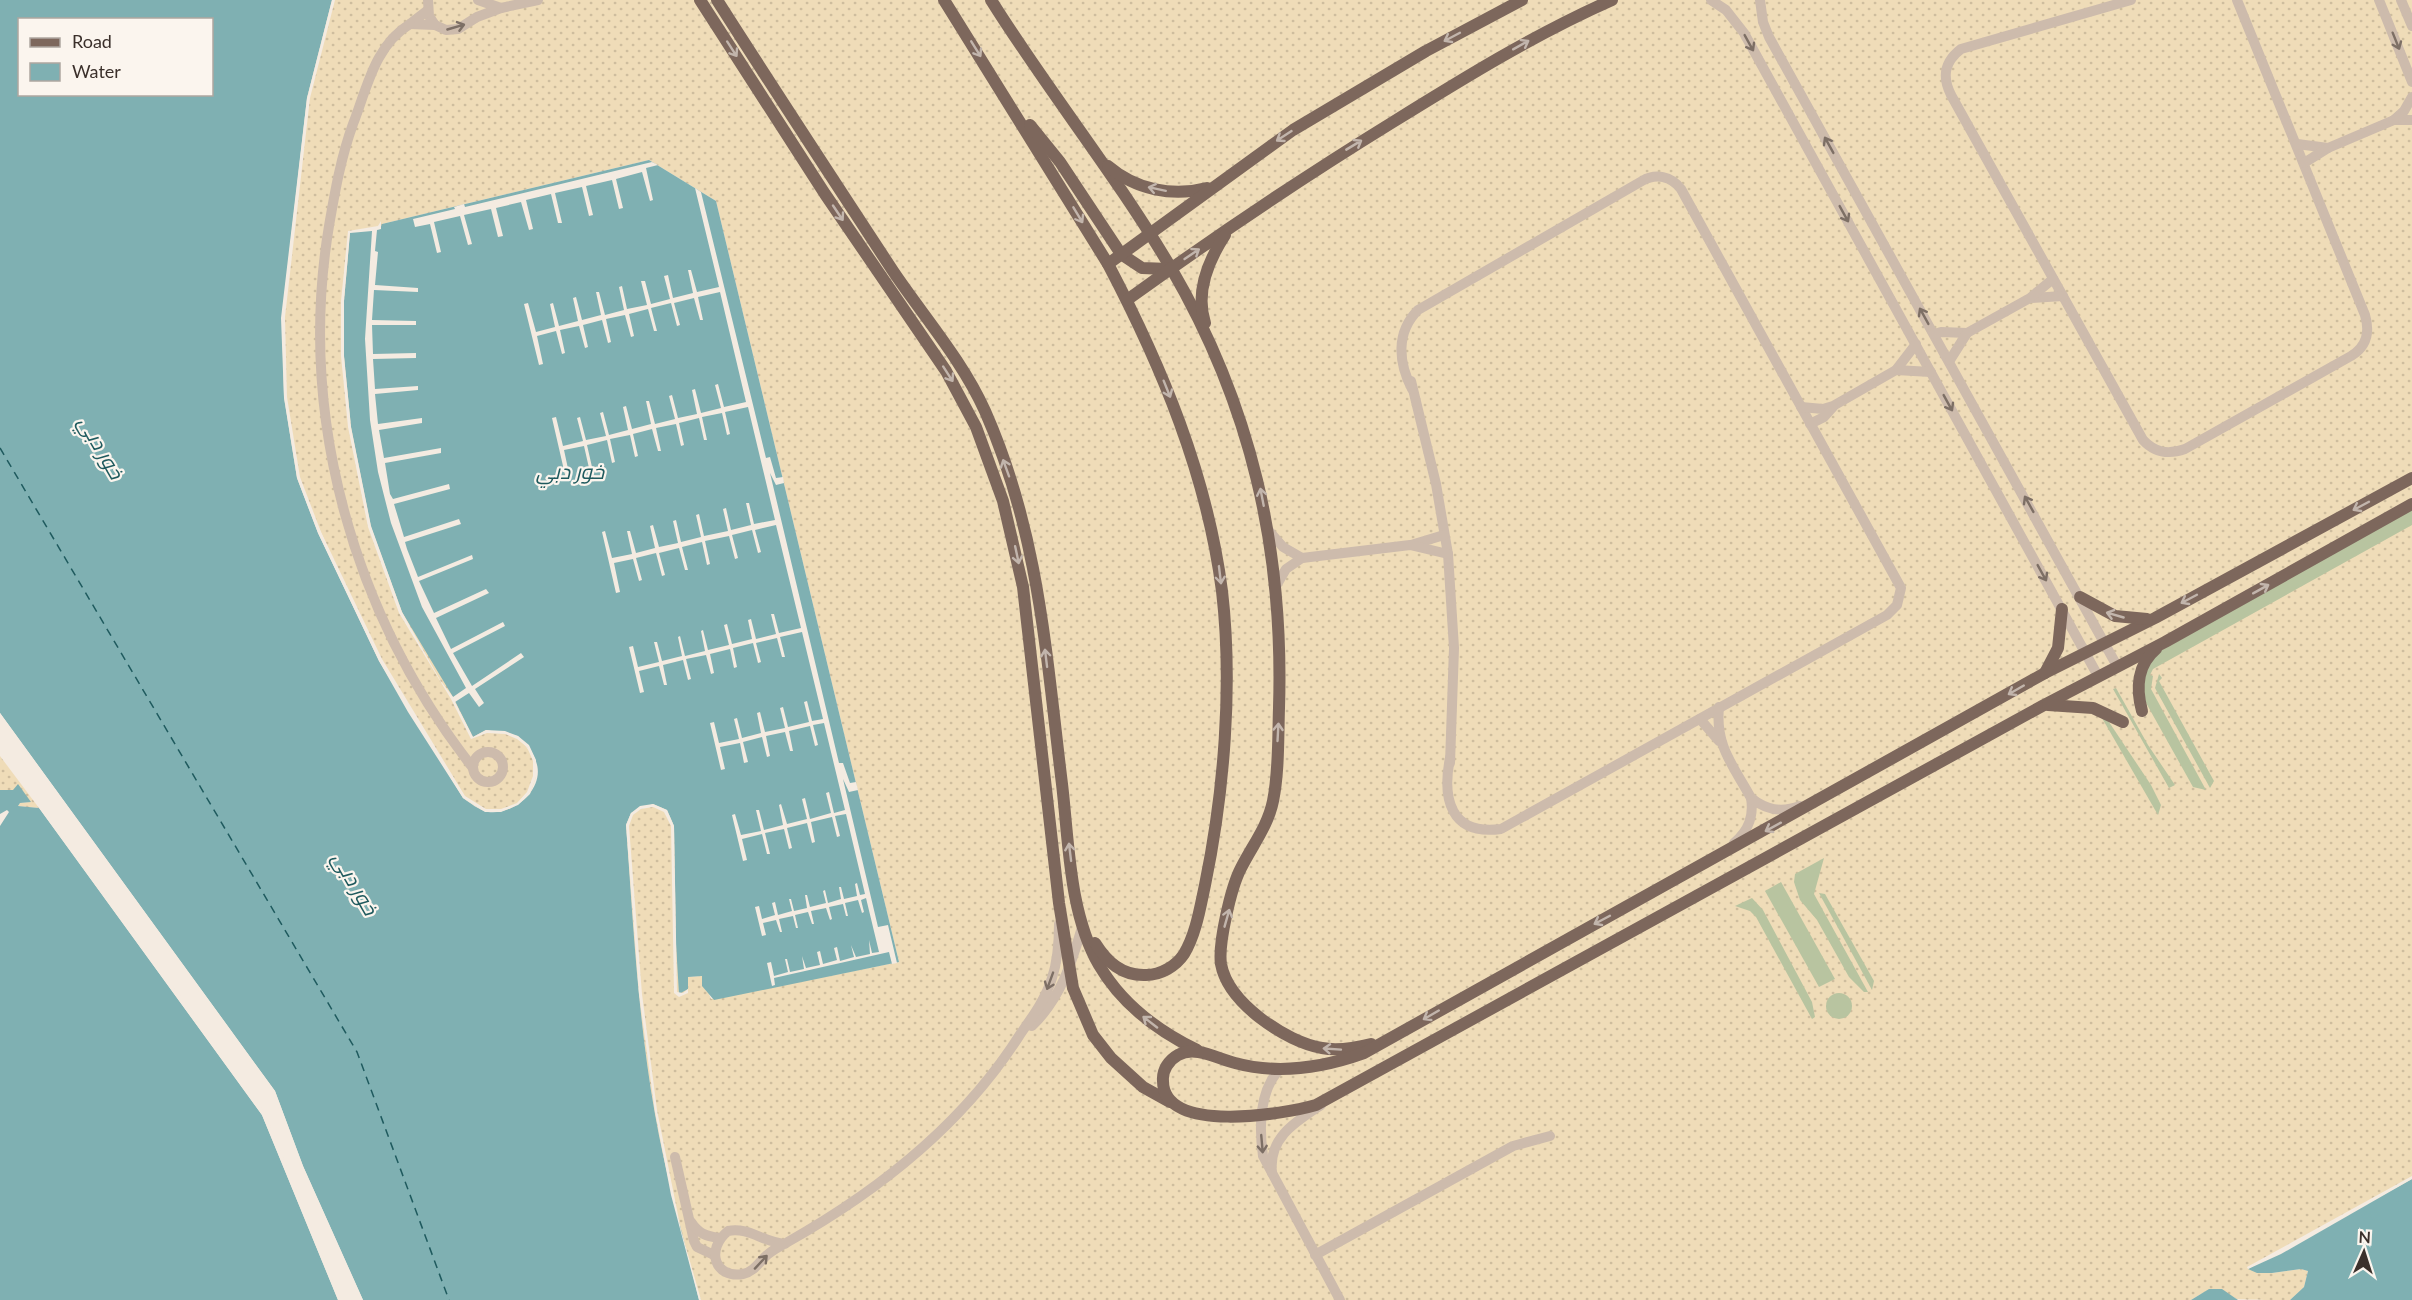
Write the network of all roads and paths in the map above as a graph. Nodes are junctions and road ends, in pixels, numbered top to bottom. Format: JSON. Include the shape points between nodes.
{"nodes":[{"id":1,"x":478,"y":0,"type":"edge"},
{"id":2,"x":538,"y":0,"type":"edge"},
{"id":3,"x":700,"y":0,"type":"edge"},
{"id":4,"x":717,"y":0,"type":"edge"},
{"id":5,"x":944,"y":0,"type":"edge"},
{"id":6,"x":990,"y":0,"type":"edge"},
{"id":7,"x":1522,"y":0,"type":"edge"},
{"id":8,"x":1612,"y":0,"type":"edge"},
{"id":9,"x":1711,"y":0,"type":"edge"},
{"id":10,"x":1760,"y":0,"type":"edge"},
{"id":11,"x":2131,"y":0,"type":"edge"},
{"id":12,"x":2236,"y":0,"type":"edge"},
{"id":13,"x":2379,"y":0,"type":"edge"},
{"id":14,"x":2402,"y":0,"type":"edge"},
{"id":15,"x":428,"y":5,"type":"edge"},
{"id":16,"x":501,"y":8,"type":"junction"},
{"id":17,"x":410,"y":24,"type":"junction"},
{"id":18,"x":435,"y":25,"type":"junction"},
{"id":19,"x":2412,"y":26,"type":"edge"},
{"id":20,"x":2412,"y":82,"type":"edge"},
{"id":21,"x":2412,"y":97,"type":"edge"},
{"id":22,"x":1016,"y":112,"type":"junction"},
{"id":23,"x":2394,"y":120,"type":"junction"},
{"id":24,"x":2412,"y":120,"type":"edge"},
{"id":25,"x":2297,"y":144,"type":"junction"},
{"id":26,"x":2328,"y":148,"type":"junction"},
{"id":27,"x":1101,"y":160,"type":"junction"},
{"id":28,"x":2304,"y":163,"type":"junction"},
{"id":29,"x":1214,"y":186,"type":"junction"},
{"id":30,"x":1232,"y":228,"type":"junction"},
{"id":31,"x":1149,"y":233,"type":"junction"},
{"id":32,"x":1121,"y":254,"type":"junction"},
{"id":33,"x":1108,"y":264,"type":"junction"},
{"id":34,"x":1171,"y":268,"type":"junction"},
{"id":35,"x":2053,"y":279,"type":"junction"},
{"id":36,"x":2062,"y":296,"type":"junction"},
{"id":37,"x":2030,"y":298,"type":"junction"},
{"id":38,"x":1127,"y":300,"type":"junction"},
{"id":39,"x":1967,"y":333,"type":"junction"},
{"id":40,"x":1934,"y":334,"type":"junction"},
{"id":41,"x":1207,"y":336,"type":"junction"},
{"id":42,"x":1916,"y":344,"type":"junction"},
{"id":43,"x":1950,"y":360,"type":"junction"},
{"id":44,"x":1896,"y":370,"type":"junction"},
{"id":45,"x":1931,"y":372,"type":"junction"},
{"id":46,"x":1833,"y":406,"type":"junction"},
{"id":47,"x":1801,"y":407,"type":"junction"},
{"id":48,"x":1810,"y":424,"type":"junction"},
{"id":49,"x":2412,"y":478,"type":"edge"},
{"id":50,"x":2412,"y":504,"type":"edge"},
{"id":51,"x":1269,"y":531,"type":"junction"},
{"id":52,"x":1444,"y":535,"type":"junction"},
{"id":53,"x":1410,"y":545,"type":"junction"},
{"id":54,"x":1448,"y":554,"type":"junction"},
{"id":55,"x":1302,"y":558,"type":"junction"},
{"id":56,"x":1275,"y":586,"type":"junction"},
{"id":57,"x":2080,"y":597,"type":"junction"},
{"id":58,"x":2062,"y":609,"type":"junction"},
{"id":59,"x":2155,"y":618,"type":"junction"},
{"id":60,"x":2165,"y":642,"type":"junction"},
{"id":61,"x":2105,"y":643,"type":"junction"},
{"id":62,"x":2086,"y":653,"type":"junction"},
{"id":63,"x":2117,"y":666,"type":"junction"},
{"id":64,"x":2045,"y":673,"type":"junction"},
{"id":65,"x":2098,"y":676,"type":"junction"},
{"id":66,"x":2044,"y":705,"type":"junction"},
{"id":67,"x":1719,"y":707,"type":"junction"},
{"id":68,"x":2142,"y":711,"type":"dead end"},
{"id":69,"x":1700,"y":719,"type":"junction"},
{"id":70,"x":2123,"y":722,"type":"dead end"},
{"id":71,"x":1719,"y":741,"type":"junction"},
{"id":72,"x":459,"y":746,"type":"junction"},
{"id":73,"x":482,"y":753,"type":"junction"},
{"id":74,"x":473,"y":768,"type":"junction"},
{"id":75,"x":1841,"y":789,"type":"junction"},
{"id":76,"x":1751,"y":798,"type":"junction"},
{"id":77,"x":1706,"y":865,"type":"junction"},
{"id":78,"x":1059,"y":903,"type":"junction"},
{"id":79,"x":1083,"y":924,"type":"junction"},
{"id":80,"x":1069,"y":971,"type":"junction"},
{"id":81,"x":1390,"y":1039,"type":"junction"},
{"id":82,"x":1015,"y":1044,"type":"junction"},
{"id":83,"x":1200,"y":1052,"type":"junction"},
{"id":84,"x":1280,"y":1069,"type":"junction"},
{"id":85,"x":1335,"y":1096,"type":"junction"},
{"id":86,"x":1173,"y":1104,"type":"junction"},
{"id":87,"x":1262,"y":1117,"type":"junction"},
{"id":88,"x":1550,"y":1136,"type":"dead end"},
{"id":89,"x":675,"y":1157,"type":"dead end"},
{"id":90,"x":1273,"y":1179,"type":"junction"},
{"id":91,"x":689,"y":1219,"type":"junction"},
{"id":92,"x":719,"y":1238,"type":"junction"},
{"id":93,"x":785,"y":1244,"type":"junction"},
{"id":94,"x":714,"y":1255,"type":"junction"},
{"id":95,"x":1315,"y":1255,"type":"junction"},
{"id":96,"x":1340,"y":1300,"type":"edge"}],
"edges":[{"from":1,"to":16,"type":"street"},
{"from":2,"to":16,"type":"street"},
{"from":3,"to":78,"type":"main road","one_way":true,"via":[[946,371],[976,427],[1003,501],[1023,587]]},
{"from":79,"to":4,"type":"main road","one_way":true,"via":[[1073,876],[1032,555],[1017,496],[992,428],[960,364],[873,241]]},
{"from":5,"to":22,"type":"main road","one_way":true},
{"from":6,"to":27,"type":"main road"},
{"from":7,"to":29,"type":"main road","one_way":true,"via":[[1346,97]]},
{"from":30,"to":8,"type":"main road","one_way":true,"via":[[1341,153],[1442,91],[1566,21]]},
{"from":9,"to":42,"type":"street","one_way":true,"via":[[1726,10],[1744,33]]},
{"from":40,"to":10,"type":"street","one_way":true,"via":[[1769,37]]},
{"from":11,"to":35,"type":"street","via":[[1961,49],[1948,63],[1946,80],[1951,95]]},
{"from":12,"to":25,"type":"street"},
{"from":13,"to":20,"type":"street","one_way":true},
{"from":14,"to":19,"type":"street"},
{"from":15,"to":17,"type":"street"},
{"from":15,"to":18,"type":"street"},
{"from":18,"to":16,"type":"street","one_way":true,"via":[[446,30],[458,29]]},
{"from":17,"to":18,"type":"street"},
{"from":17,"to":72,"type":"street","via":[[384,48],[338,173],[322,278],[319,335],[324,416],[343,510],[369,586],[395,647],[437,719]]},
{"from":21,"to":23,"type":"street"},
{"from":22,"to":32,"type":"main road","via":[[1050,148]]},
{"from":22,"to":33,"type":"main road","one_way":true},
{"from":23,"to":24,"type":"street"},
{"from":23,"to":26,"type":"street"},
{"from":25,"to":26,"type":"street"},
{"from":25,"to":28,"type":"street"},
{"from":26,"to":28,"type":"street"},
{"from":29,"to":27,"type":"main road","one_way":true,"via":[[1184,192],[1154,189],[1126,178]]},
{"from":27,"to":31,"type":"main road"},
{"from":28,"to":36,"type":"street","via":[[2365,315],[2367,337],[2351,356],[2185,449],[2165,453],[2143,440]]},
{"from":29,"to":31,"type":"main road"},
{"from":34,"to":30,"type":"main road","one_way":true},
{"from":30,"to":41,"type":"main road","via":[[1215,250],[1203,283]]},
{"from":31,"to":32,"type":"main road"},
{"from":31,"to":34,"type":"main road"},
{"from":32,"to":33,"type":"main road"},
{"from":32,"to":34,"type":"main road","via":[[1142,268]]},
{"from":33,"to":38,"type":"main road"},
{"from":34,"to":38,"type":"main road"},
{"from":34,"to":41,"type":"main road"},
{"from":35,"to":36,"type":"street"},
{"from":35,"to":37,"type":"street"},
{"from":36,"to":37,"type":"street"},
{"from":37,"to":39,"type":"street"},
{"from":38,"to":79,"type":"main road","one_way":true,"via":[[1195,462],[1216,550],[1225,640],[1220,787],[1210,860],[1194,931],[1183,956],[1173,966],[1148,975],[1121,970],[1100,952]]},
{"from":39,"to":40,"type":"street"},
{"from":39,"to":43,"type":"street"},
{"from":40,"to":43,"type":"street"},
{"from":51,"to":41,"type":"main road","one_way":true,"via":[[1249,442]]},
{"from":42,"to":44,"type":"street"},
{"from":42,"to":45,"type":"street"},
{"from":57,"to":43,"type":"street","one_way":true},
{"from":44,"to":45,"type":"street"},
{"from":44,"to":46,"type":"street"},
{"from":45,"to":58,"type":"street","one_way":true},
{"from":46,"to":47,"type":"street","via":[[1817,410]]},
{"from":46,"to":48,"type":"street","via":[[1824,417]]},
{"from":47,"to":48,"type":"street"},
{"from":47,"to":52,"type":"street","via":[[1677,184],[1662,177],[1646,178],[1433,301],[1414,322],[1407,339],[1406,358]]},
{"from":48,"to":67,"type":"street","via":[[1888,565],[1894,584],[1893,599],[1875,620]]},
{"from":49,"to":59,"type":"main road","one_way":true},
{"from":60,"to":50,"type":"main road","one_way":true},
{"from":51,"to":55,"type":"street","via":[[1283,547]]},
{"from":51,"to":56,"type":"main road"},
{"from":52,"to":53,"type":"street"},
{"from":52,"to":54,"type":"street"},
{"from":53,"to":54,"type":"street"},
{"from":53,"to":55,"type":"street"},
{"from":54,"to":69,"type":"street","via":[[1454,648],[1450,758],[1445,781],[1451,809],[1465,823],[1483,830],[1501,829]]},
{"from":55,"to":56,"type":"street","via":[[1286,569]]},
{"from":81,"to":56,"type":"main road","one_way":true,"via":[[1343,1049],[1302,1042],[1247,1006],[1230,987],[1221,966],[1220,941],[1239,873],[1273,801],[1280,678]]},
{"from":59,"to":57,"type":"main road","one_way":true,"via":[[2115,616]]},
{"from":57,"to":61,"type":"street"},
{"from":58,"to":62,"type":"street"},
{"from":58,"to":64,"type":"main road","via":[[2058,648]]},
{"from":59,"to":61,"type":"main road"},
{"from":60,"to":63,"type":"main road"},
{"from":60,"to":68,"type":"main road","via":[[2152,652],[2141,673],[2138,696]]},
{"from":61,"to":62,"type":"main road"},
{"from":61,"to":63,"type":"street"},
{"from":62,"to":64,"type":"main road"},
{"from":62,"to":65,"type":"street"},
{"from":63,"to":65,"type":"main road"},
{"from":64,"to":75,"type":"main road","one_way":true},
{"from":65,"to":66,"type":"main road"},
{"from":66,"to":70,"type":"main road","via":[[2093,708]]},
{"from":66,"to":85,"type":"main road"},
{"from":67,"to":69,"type":"street"},
{"from":67,"to":71,"type":"street"},
{"from":69,"to":71,"type":"street"},
{"from":71,"to":76,"type":"street"},
{"from":72,"to":73,"type":"street"},
{"from":72,"to":74,"type":"street"},
{"from":73,"to":74,"type":"street"},
{"from":73,"to":74,"type":"street","via":[[499,756],[504,764],[502,774],[495,781],[485,782]]},
{"from":75,"to":76,"type":"street","via":[[1787,810],[1768,808]]},
{"from":75,"to":77,"type":"main road","one_way":true},
{"from":76,"to":77,"type":"street","via":[[1752,817],[1744,834]]},
{"from":77,"to":81,"type":"main road","one_way":true},
{"from":78,"to":80,"type":"main road"},
{"from":78,"to":82,"type":"street","one_way":true,"via":[[1059,948],[1052,980]]},
{"from":79,"to":80,"type":"street"},
{"from":83,"to":79,"type":"main road","one_way":true,"via":[[1160,1029],[1126,1000],[1099,965]]},
{"from":80,"to":82,"type":"street","via":[[1053,1001]]},
{"from":80,"to":86,"type":"main road","via":[[1078,1004],[1101,1047],[1132,1078]]},
{"from":81,"to":84,"type":"main road","via":[[1341,1062]]},
{"from":82,"to":93,"type":"street","via":[[977,1093],[910,1160],[861,1198]]},
{"from":83,"to":84,"type":"main road","via":[[1244,1066]]},
{"from":83,"to":86,"type":"main road","via":[[1180,1053],[1166,1067],[1163,1087]]},
{"from":84,"to":87,"type":"street","via":[[1272,1077]]},
{"from":85,"to":87,"type":"main road","via":[[1296,1111]]},
{"from":85,"to":90,"type":"street","via":[[1297,1121],[1278,1140],[1271,1166]]},
{"from":86,"to":87,"type":"main road","via":[[1212,1115]]},
{"from":87,"to":90,"type":"street","one_way":true,"via":[[1263,1156]]},
{"from":88,"to":95,"type":"street","via":[[1513,1146]]},
{"from":89,"to":91,"type":"street"},
{"from":90,"to":95,"type":"street"},
{"from":91,"to":92,"type":"street","via":[[697,1231]]},
{"from":91,"to":94,"type":"street","via":[[697,1247]]},
{"from":92,"to":93,"type":"street","via":[[739,1229],[771,1243]]},
{"from":92,"to":94,"type":"street"},
{"from":94,"to":93,"type":"street","one_way":true,"via":[[721,1269],[742,1275]]},
{"from":95,"to":96,"type":"street"}]}
